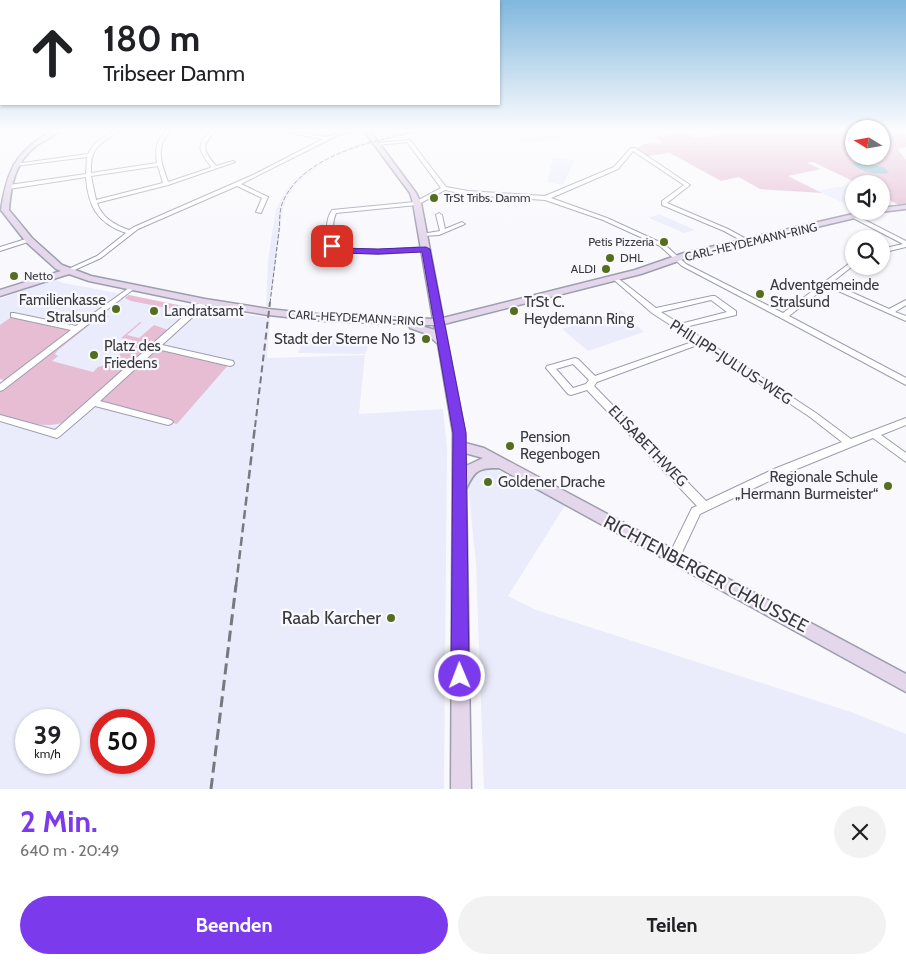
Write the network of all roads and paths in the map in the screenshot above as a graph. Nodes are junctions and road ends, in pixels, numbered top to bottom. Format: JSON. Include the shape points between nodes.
{"nodes":[{"id":1,"x":14,"y":168,"type":"edge"},
{"id":2,"x":89,"y":168,"type":"edge"},
{"id":3,"x":132,"y":168,"type":"edge"},
{"id":4,"x":160,"y":168,"type":"edge"},
{"id":5,"x":216,"y":168,"type":"edge"},
{"id":6,"x":270,"y":168,"type":"edge"},
{"id":7,"x":394,"y":168,"type":"edge"},
{"id":8,"x":429,"y":168,"type":"edge"},
{"id":9,"x":616,"y":168,"type":"edge"},
{"id":10,"x":661,"y":168,"type":"edge"},
{"id":11,"x":212,"y":169,"type":"joint"},
{"id":12,"x":89,"y":174,"type":"junction"},
{"id":13,"x":166,"y":184,"type":"junction"},
{"id":14,"x":237,"y":184,"type":"junction"},
{"id":15,"x":8,"y":186,"type":"junction"},
{"id":16,"x":444,"y":188,"type":"junction"},
{"id":17,"x":546,"y":198,"type":"junction"},
{"id":18,"x":94,"y":202,"type":"junction"},
{"id":19,"x":418,"y":202,"type":"junction"},
{"id":20,"x":906,"y":207,"type":"edge"},
{"id":21,"x":890,"y":209,"type":"edge"},
{"id":22,"x":259,"y":212,"type":"dead end"},
{"id":23,"x":439,"y":215,"type":"dead end"},
{"id":24,"x":845,"y":219,"type":"edge"},
{"id":25,"x":861,"y":220,"type":"edge"},
{"id":26,"x":462,"y":224,"type":"dead end"},
{"id":27,"x":129,"y":232,"type":"junction"},
{"id":28,"x":443,"y":232,"type":"junction"},
{"id":29,"x":424,"y":235,"type":"junction"},
{"id":30,"x":29,"y":240,"type":"junction"},
{"id":31,"x":748,"y":242,"type":"junction"},
{"id":32,"x":906,"y":244,"type":"edge"},
{"id":33,"x":890,"y":248,"type":"edge"},
{"id":34,"x":0,"y":249,"type":"edge"},
{"id":35,"x":426,"y":249,"type":"junction"},
{"id":36,"x":677,"y":259,"type":"junction"},
{"id":37,"x":845,"y":269,"type":"edge"},
{"id":38,"x":68,"y":271,"type":"junction"},
{"id":39,"x":615,"y":278,"type":"junction"},
{"id":40,"x":827,"y":284,"type":"junction"},
{"id":41,"x":133,"y":287,"type":"junction"},
{"id":42,"x":0,"y":293,"type":"edge"},
{"id":43,"x":205,"y":302,"type":"junction"},
{"id":44,"x":906,"y":302,"type":"edge"},
{"id":45,"x":655,"y":311,"type":"junction"},
{"id":46,"x":890,"y":311,"type":"junction"},
{"id":47,"x":14,"y":315,"type":"dead end"},
{"id":48,"x":784,"y":316,"type":"junction"},
{"id":49,"x":906,"y":319,"type":"edge"},
{"id":50,"x":397,"y":321,"type":"junction"},
{"id":51,"x":438,"y":322,"type":"junction"},
{"id":52,"x":678,"y":327,"type":"junction"},
{"id":53,"x":78,"y":329,"type":"junction"},
{"id":54,"x":700,"y":342,"type":"junction"},
{"id":55,"x":444,"y":344,"type":"junction"},
{"id":56,"x":156,"y":346,"type":"junction"},
{"id":57,"x":230,"y":363,"type":"dead end"},
{"id":58,"x":4,"y":380,"type":"edge"},
{"id":59,"x":906,"y":382,"type":"edge"},
{"id":60,"x":0,"y":388,"type":"edge"},
{"id":61,"x":93,"y":402,"type":"junction"},
{"id":62,"x":0,"y":418,"type":"edge"},
{"id":63,"x":906,"y":421,"type":"edge"},
{"id":64,"x":168,"y":422,"type":"dead end"},
{"id":65,"x":875,"y":435,"type":"junction"},
{"id":66,"x":850,"y":443,"type":"junction"},
{"id":67,"x":460,"y":448,"type":"junction"},
{"id":68,"x":906,"y":458,"type":"edge"},
{"id":69,"x":506,"y":466,"type":"junction"},
{"id":70,"x":459,"y":492,"type":"junction"},
{"id":71,"x":706,"y":507,"type":"junction"},
{"id":72,"x":674,"y":558,"type":"junction"},
{"id":73,"x":906,"y":683,"type":"edge"},
{"id":74,"x":461,"y":789,"type":"edge"}],
"edges":[{"from":1,"to":15,"type":"main road","name":"CARL-HEYDEMANN-RING"},
{"from":2,"to":12,"type":"street"},
{"from":3,"to":12,"type":"street"},
{"from":4,"to":13,"type":"street"},
{"from":5,"to":11,"type":"street"},
{"from":6,"to":14,"type":"street"},
{"from":7,"to":19,"type":"main road"},
{"from":8,"to":16,"type":"street"},
{"from":9,"to":17,"type":"street"},
{"from":10,"to":31,"type":"street","via":[[687,185],[664,204]]},
{"from":11,"to":13,"type":"street"},
{"from":12,"to":15,"type":"street"},
{"from":12,"to":18,"type":"street"},
{"from":13,"to":18,"type":"street"},
{"from":14,"to":22,"type":"street","via":[[265,196]]},
{"from":14,"to":27,"type":"street"},
{"from":15,"to":30,"type":"main road","name":"CARL-HEYDEMANN-RING","via":[[5,210]]},
{"from":16,"to":17,"type":"street","via":[[468,193]]},
{"from":16,"to":19,"type":"street"},
{"from":17,"to":36,"type":"street","via":[[605,219],[662,245]]},
{"from":18,"to":27,"type":"street","via":[[103,217]]},
{"from":19,"to":29,"type":"main road"},
{"from":19,"to":35,"type":"street","via":[[334,211],[330,230],[332,246],[334,250],[378,252]]},
{"from":20,"to":21,"type":"main road"},
{"from":23,"to":28,"type":"street"},
{"from":24,"to":31,"type":"main road","name":"CARL-HEYDEMANN-RING"},
{"from":25,"to":32,"type":"street"},
{"from":26,"to":28,"type":"street"},
{"from":27,"to":38,"type":"street","via":[[99,257]]},
{"from":28,"to":29,"type":"street"},
{"from":29,"to":35,"type":"main road"},
{"from":30,"to":34,"type":"street"},
{"from":30,"to":38,"type":"main road","name":"CARL-HEYDEMANN-RING"},
{"from":31,"to":36,"type":"main road","name":"CARL-HEYDEMANN-RING"},
{"from":32,"to":33,"type":"street"},
{"from":35,"to":51,"type":"main road"},
{"from":36,"to":39,"type":"main road","name":"CARL-HEYDEMANN-RING"},
{"from":36,"to":48,"type":"street"},
{"from":37,"to":40,"type":"street"},
{"from":38,"to":41,"type":"main road","name":"CARL-HEYDEMANN-RING"},
{"from":38,"to":42,"type":"main road"},
{"from":39,"to":45,"type":"street","name":"PHILIPP-JULIUS-WEG"},
{"from":39,"to":51,"type":"main road","name":"CARL-HEYDEMANN-RING"},
{"from":40,"to":46,"type":"street"},
{"from":40,"to":48,"type":"street"},
{"from":41,"to":43,"type":"main road","name":"CARL-HEYDEMANN-RING"},
{"from":41,"to":53,"type":"street"},
{"from":43,"to":50,"type":"main road","name":"CARL-HEYDEMANN-RING","via":[[302,316]]},
{"from":43,"to":56,"type":"street"},
{"from":44,"to":46,"type":"street"},
{"from":45,"to":52,"type":"street","name":"PHILIPP-JULIUS-WEG"},
{"from":45,"to":52,"type":"street","via":[[712,298],[733,313]]},
{"from":46,"to":49,"type":"street"},
{"from":47,"to":53,"type":"street"},
{"from":48,"to":59,"type":"street"},
{"from":50,"to":51,"type":"main road","name":"CARL-HEYDEMANN-RING"},
{"from":50,"to":55,"type":"main road","via":[[426,330]]},
{"from":51,"to":55,"type":"main road"},
{"from":52,"to":54,"type":"street","name":"PHILIPP-JULIUS-WEG"},
{"from":53,"to":58,"type":"street"},
{"from":54,"to":66,"type":"street","name":"PHILIPP-JULIUS-WEG"},
{"from":54,"to":71,"type":"street","name":"ELISABETHWEG","via":[[592,383]]},
{"from":55,"to":67,"type":"main road"},
{"from":56,"to":57,"type":"street"},
{"from":56,"to":61,"type":"street"},
{"from":58,"to":60,"type":"street"},
{"from":61,"to":62,"type":"street","via":[[56,434]]},
{"from":61,"to":64,"type":"street"},
{"from":63,"to":65,"type":"street"},
{"from":65,"to":66,"type":"street"},
{"from":65,"to":68,"type":"street"},
{"from":66,"to":71,"type":"street","via":[[778,472]]},
{"from":67,"to":69,"type":"main road","name":"RICHTENBERGER CHAUSSEE","via":[[480,451]]},
{"from":67,"to":70,"type":"main road"},
{"from":69,"to":70,"type":"main road","name":"RICHTENBERGER CHAUSSEE","via":[[489,462],[476,464],[465,474]]},
{"from":69,"to":72,"type":"main road","name":"RICHTENBERGER CHAUSSEE"},
{"from":70,"to":74,"type":"main road"},
{"from":71,"to":72,"type":"street","via":[[696,512]]},
{"from":72,"to":73,"type":"main road","name":"RICHTENBERGER CHAUSSEE"}]}
